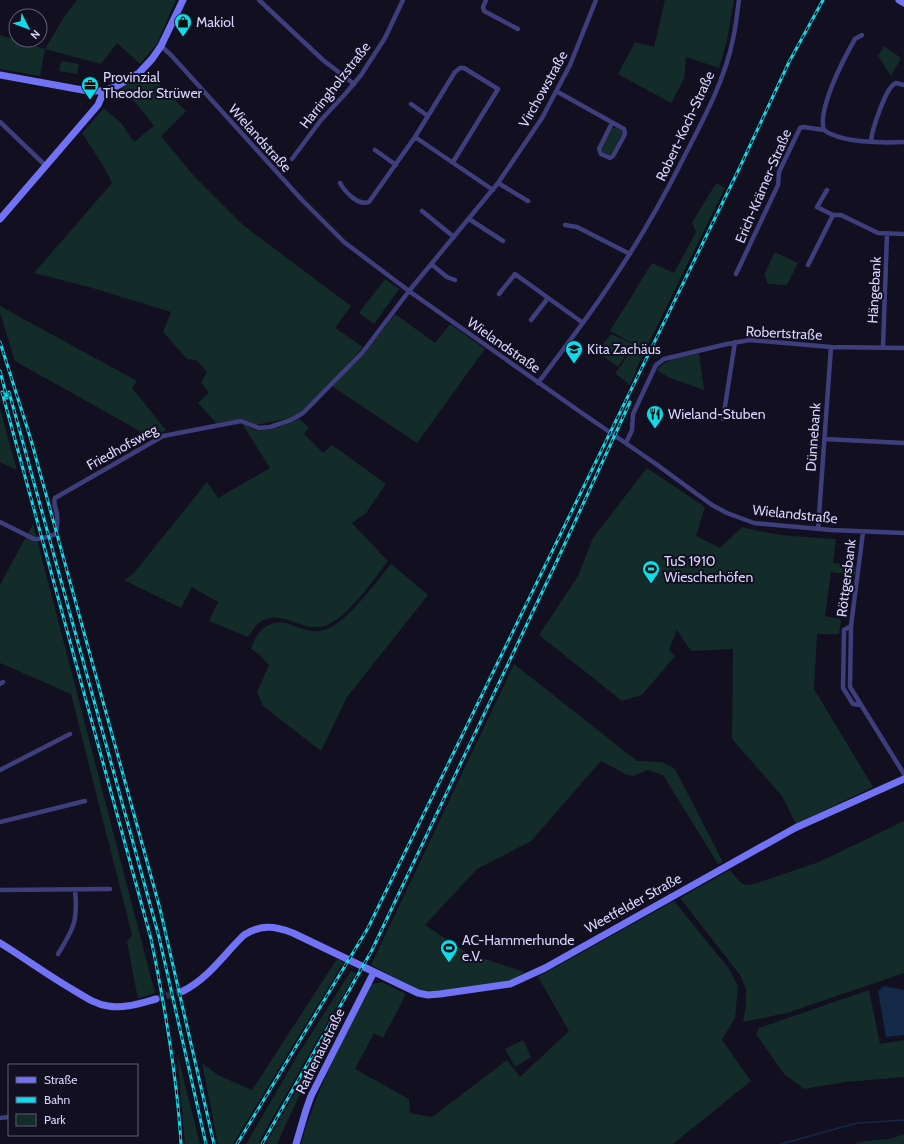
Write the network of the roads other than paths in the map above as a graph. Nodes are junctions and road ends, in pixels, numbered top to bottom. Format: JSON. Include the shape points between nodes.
{"nodes":[{"id":1,"x":183,"y":0,"type":"edge"},
{"id":2,"x":259,"y":0,"type":"edge"},
{"id":3,"x":403,"y":0,"type":"edge"},
{"id":4,"x":486,"y":0,"type":"edge"},
{"id":5,"x":596,"y":0,"type":"edge"},
{"id":6,"x":739,"y":0,"type":"edge"},
{"id":7,"x":899,"y":0,"type":"edge"},
{"id":8,"x":904,"y":3,"type":"edge"},
{"id":9,"x":518,"y":29,"type":"dead end"},
{"id":10,"x":862,"y":35,"type":"dead end"},
{"id":11,"x":161,"y":46,"type":"junction"},
{"id":12,"x":0,"y":75,"type":"edge"},
{"id":13,"x":354,"y":84,"type":"junction"},
{"id":14,"x":904,"y":85,"type":"edge"},
{"id":15,"x":104,"y":91,"type":"junction"},
{"id":16,"x":556,"y":91,"type":"junction"},
{"id":17,"x":411,"y":104,"type":"dead end"},
{"id":18,"x":428,"y":116,"type":"junction"},
{"id":19,"x":0,"y":122,"type":"edge"},
{"id":20,"x":612,"y":122,"type":"junction"},
{"id":21,"x":824,"y":130,"type":"junction"},
{"id":22,"x":415,"y":137,"type":"junction"},
{"id":23,"x":871,"y":141,"type":"junction"},
{"id":24,"x":904,"y":142,"type":"edge"},
{"id":25,"x":375,"y":150,"type":"dead end"},
{"id":26,"x":292,"y":160,"type":"dead end"},
{"id":27,"x":453,"y":162,"type":"junction"},
{"id":28,"x":396,"y":165,"type":"junction"},
{"id":29,"x":46,"y":166,"type":"junction"},
{"id":30,"x":340,"y":183,"type":"dead end"},
{"id":31,"x":498,"y":183,"type":"junction"},
{"id":32,"x":493,"y":190,"type":"junction"},
{"id":33,"x":827,"y":190,"type":"dead end"},
{"id":34,"x":528,"y":202,"type":"dead end"},
{"id":35,"x":422,"y":211,"type":"dead end"},
{"id":36,"x":833,"y":215,"type":"junction"},
{"id":37,"x":0,"y":219,"type":"edge"},
{"id":38,"x":469,"y":219,"type":"junction"},
{"id":39,"x":565,"y":225,"type":"dead end"},
{"id":40,"x":887,"y":234,"type":"junction"},
{"id":41,"x":904,"y":234,"type":"edge"},
{"id":42,"x":454,"y":237,"type":"junction"},
{"id":43,"x":503,"y":241,"type":"dead end"},
{"id":44,"x":630,"y":254,"type":"junction"},
{"id":45,"x":431,"y":264,"type":"junction"},
{"id":46,"x":808,"y":265,"type":"dead end"},
{"id":47,"x":736,"y":274,"type":"dead end"},
{"id":48,"x":455,"y":280,"type":"dead end"},
{"id":49,"x":409,"y":291,"type":"junction"},
{"id":50,"x":499,"y":294,"type":"dead end"},
{"id":51,"x":548,"y":298,"type":"junction"},
{"id":52,"x":531,"y":320,"type":"dead end"},
{"id":53,"x":583,"y":323,"type":"junction"},
{"id":54,"x":735,"y":342,"type":"junction"},
{"id":55,"x":831,"y":347,"type":"junction"},
{"id":56,"x":883,"y":348,"type":"junction"},
{"id":57,"x":904,"y":348,"type":"edge"},
{"id":58,"x":538,"y":383,"type":"junction"},
{"id":59,"x":723,"y":419,"type":"dead end"},
{"id":60,"x":824,"y":439,"type":"junction"},
{"id":61,"x":626,"y":443,"type":"junction"},
{"id":62,"x":904,"y":443,"type":"edge"},
{"id":63,"x":0,"y":522,"type":"edge"},
{"id":64,"x":818,"y":529,"type":"junction"},
{"id":65,"x":863,"y":532,"type":"junction"},
{"id":66,"x":904,"y":533,"type":"edge"},
{"id":67,"x":851,"y":626,"type":"junction"},
{"id":68,"x":843,"y":657,"type":"junction"},
{"id":69,"x":850,"y":658,"type":"junction"},
{"id":70,"x":843,"y":666,"type":"junction"},
{"id":71,"x":850,"y":667,"type":"junction"},
{"id":72,"x":843,"y":672,"type":"junction"},
{"id":73,"x":850,"y":672,"type":"junction"},
{"id":74,"x":860,"y":705,"type":"junction"},
{"id":75,"x":70,"y":734,"type":"dead end"},
{"id":76,"x":0,"y":770,"type":"edge"},
{"id":77,"x":904,"y":774,"type":"edge"},
{"id":78,"x":904,"y":779,"type":"edge"},
{"id":79,"x":85,"y":801,"type":"dead end"},
{"id":80,"x":0,"y":822,"type":"edge"},
{"id":81,"x":110,"y":889,"type":"dead end"},
{"id":82,"x":0,"y":890,"type":"edge"},
{"id":83,"x":75,"y":890,"type":"junction"},
{"id":84,"x":0,"y":943,"type":"edge"},
{"id":85,"x":58,"y":954,"type":"dead end"},
{"id":86,"x":374,"y":972,"type":"junction"},
{"id":87,"x":183,"y":990,"type":"tunnel mouth"},
{"id":88,"x":156,"y":999,"type":"tunnel mouth"},
{"id":89,"x":296,"y":1144,"type":"edge"}],
"edges":[{"from":1,"to":11,"type":"street"},
{"from":2,"to":13,"type":"street","via":[[323,60]]},
{"from":3,"to":13,"type":"street","name":"Harringholzstraße","via":[[385,38]]},
{"from":4,"to":9,"type":"street","via":[[484,11]]},
{"from":5,"to":16,"type":"street","name":"Virchowstraße","via":[[570,65]]},
{"from":6,"to":44,"type":"street","name":"Robert-Koch-Straße","via":[[732,44],[714,96],[671,184]]},
{"from":7,"to":8,"type":"street"},
{"from":10,"to":21,"type":"street","via":[[855,39],[832,85],[823,121]]},
{"from":11,"to":15,"type":"street","via":[[139,73]]},
{"from":11,"to":49,"type":"street","name":"Wielandstraße","via":[[332,231]]},
{"from":12,"to":15,"type":"street","via":[[88,91]]},
{"from":13,"to":26,"type":"street","name":"Harringholzstraße","via":[[321,120]]},
{"from":14,"to":23,"type":"street","via":[[896,83],[891,86],[878,114]]},
{"from":15,"to":29,"type":"street","via":[[98,105]]},
{"from":16,"to":20,"type":"street"},
{"from":16,"to":31,"type":"street","name":"Virchowstraße","via":[[542,118]]},
{"from":17,"to":18,"type":"street"},
{"from":18,"to":22,"type":"street"},
{"from":18,"to":27,"type":"street","via":[[460,68],[498,89]]},
{"from":19,"to":29,"type":"street"},
{"from":20,"to":20,"type":"street","via":[[624,129],[625,133],[610,158],[601,154],[599,149]]},
{"from":21,"to":23,"type":"street","via":[[832,135]]},
{"from":21,"to":47,"type":"street","name":"Erich-Krämer-Straße","via":[[800,128],[779,172],[778,185]]},
{"from":22,"to":27,"type":"street"},
{"from":22,"to":28,"type":"street"},
{"from":23,"to":24,"type":"street"},
{"from":25,"to":28,"type":"street"},
{"from":27,"to":32,"type":"street"},
{"from":28,"to":30,"type":"street","via":[[365,204],[344,190]]},
{"from":29,"to":37,"type":"street"},
{"from":31,"to":32,"type":"street","name":"Virchowstraße"},
{"from":31,"to":34,"type":"street"},
{"from":32,"to":38,"type":"street","name":"Virchowstraße"},
{"from":33,"to":36,"type":"street","via":[[817,207]]},
{"from":35,"to":42,"type":"street"},
{"from":36,"to":40,"type":"street","via":[[842,215],[878,233]]},
{"from":36,"to":46,"type":"street"},
{"from":38,"to":42,"type":"street","name":"Virchowstraße"},
{"from":38,"to":43,"type":"street"},
{"from":39,"to":44,"type":"street","via":[[577,227]]},
{"from":40,"to":41,"type":"street"},
{"from":40,"to":56,"type":"street","name":"Hängebank"},
{"from":42,"to":45,"type":"street","name":"Virchowstraße"},
{"from":44,"to":53,"type":"street","name":"Robert-Koch-Straße"},
{"from":45,"to":48,"type":"street","via":[[447,278]]},
{"from":45,"to":49,"type":"street","name":"Virchowstraße"},
{"from":49,"to":58,"type":"street","name":"Wielandstraße"},
{"from":49,"to":63,"type":"street","name":"Friedhofsweg","via":[[362,352],[303,413],[291,420],[259,428],[241,421],[163,436],[55,498],[56,534],[38,540]]},
{"from":50,"to":51,"type":"street","via":[[515,274]]},
{"from":51,"to":52,"type":"street"},
{"from":51,"to":53,"type":"street"},
{"from":53,"to":58,"type":"street","name":"Robert-Koch-Straße"},
{"from":54,"to":55,"type":"street","name":"Robertstraße","via":[[755,341]]},
{"from":54,"to":59,"type":"street"},
{"from":54,"to":61,"type":"street","name":"Robertstraße","via":[[664,359],[656,365],[633,414],[632,430]]},
{"from":55,"to":56,"type":"street","name":"Robertstraße"},
{"from":55,"to":60,"type":"street","name":"Dünnebank"},
{"from":56,"to":57,"type":"street","name":"Robertstraße"},
{"from":58,"to":61,"type":"street","name":"Wielandstraße"},
{"from":60,"to":62,"type":"street"},
{"from":60,"to":64,"type":"street","name":"Dünnebank"},
{"from":61,"to":64,"type":"street","name":"Wielandstraße","via":[[708,502],[728,513],[754,523]]},
{"from":64,"to":65,"type":"street","name":"Wielandstraße"},
{"from":65,"to":66,"type":"street","name":"Wielandstraße"},
{"from":65,"to":67,"type":"street","name":"Röttgersbank"},
{"from":67,"to":68,"type":"street","name":"Röttgersbank","via":[[844,630]]},
{"from":67,"to":69,"type":"street","name":"Röttgersbank"},
{"from":68,"to":69,"type":"street"},
{"from":68,"to":70,"type":"street","name":"Röttgersbank"},
{"from":69,"to":71,"type":"street","name":"Röttgersbank"},
{"from":70,"to":71,"type":"street"},
{"from":70,"to":72,"type":"street","name":"Röttgersbank"},
{"from":71,"to":73,"type":"street","name":"Röttgersbank"},
{"from":72,"to":73,"type":"street"},
{"from":72,"to":74,"type":"street","name":"Röttgersbank","via":[[843,688],[853,704]]},
{"from":73,"to":74,"type":"street","name":"Röttgersbank","via":[[850,687]]},
{"from":74,"to":77,"type":"street","name":"Röttgersbank"},
{"from":75,"to":76,"type":"street"},
{"from":78,"to":86,"type":"street","name":"Weetfelder Straße","via":[[795,828],[545,968],[510,984],[428,995],[406,988]]},
{"from":79,"to":80,"type":"street"},
{"from":81,"to":83,"type":"street"},
{"from":82,"to":83,"type":"street"},
{"from":83,"to":85,"type":"street","via":[[77,907],[73,928]]},
{"from":84,"to":88,"type":"street","via":[[99,1004],[125,1007]]},
{"from":86,"to":87,"type":"street","name":"Weetfelder Straße","via":[[284,930],[266,927],[244,935],[206,976]]},
{"from":86,"to":89,"type":"street","name":"Rathenaustraße","via":[[311,1096]]}]}
